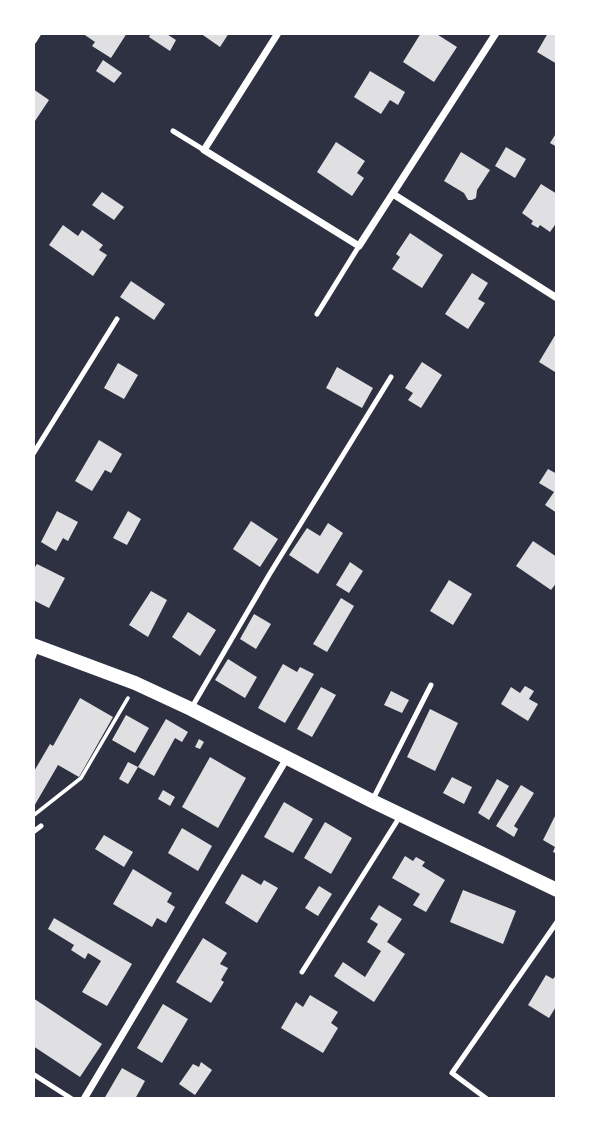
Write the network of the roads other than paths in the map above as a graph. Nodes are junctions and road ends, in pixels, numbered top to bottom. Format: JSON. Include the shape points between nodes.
{"nodes":[{"id":1,"x":38,"y":33,"type":"edge"},
{"id":2,"x":278,"y":33,"type":"edge"},
{"id":3,"x":496,"y":33,"type":"edge"},
{"id":4,"x":33,"y":41,"type":"edge"},
{"id":5,"x":173,"y":131,"type":"dead end"},
{"id":6,"x":204,"y":150,"type":"junction"},
{"id":7,"x":393,"y":194,"type":"junction"},
{"id":8,"x":359,"y":246,"type":"junction"},
{"id":9,"x":555,"y":293,"type":"edge"},
{"id":10,"x":317,"y":314,"type":"dead end"},
{"id":11,"x":117,"y":319,"type":"dead end"},
{"id":12,"x":391,"y":377,"type":"dead end"},
{"id":13,"x":33,"y":454,"type":"edge"},
{"id":14,"x":35,"y":650,"type":"edge"},
{"id":15,"x":431,"y":685,"type":"dead end"},
{"id":16,"x":191,"y":709,"type":"junction"},
{"id":17,"x":287,"y":758,"type":"junction"},
{"id":18,"x":372,"y":801,"type":"junction"},
{"id":19,"x":401,"y":815,"type":"junction"},
{"id":20,"x":41,"y":826,"type":"dead end"},
{"id":21,"x":33,"y":832,"type":"edge"},
{"id":22,"x":557,"y":890,"type":"edge"},
{"id":23,"x":557,"y":922,"type":"edge"},
{"id":24,"x":302,"y":972,"type":"dead end"},
{"id":25,"x":33,"y":1074,"type":"edge"},
{"id":26,"x":72,"y":1099,"type":"edge"},
{"id":27,"x":84,"y":1099,"type":"edge"},
{"id":28,"x":487,"y":1099,"type":"edge"}],
"edges":[{"from":1,"to":4,"type":"street"},
{"from":2,"to":6,"type":"street"},
{"from":3,"to":7,"type":"street"},
{"from":5,"to":6,"type":"lane"},
{"from":6,"to":8,"type":"street"},
{"from":7,"to":8,"type":"street"},
{"from":7,"to":9,"type":"street"},
{"from":8,"to":10,"type":"lane"},
{"from":11,"to":13,"type":"lane"},
{"from":12,"to":16,"type":"lane"},
{"from":14,"to":16,"type":"main road","via":[[135,683]]},
{"from":15,"to":18,"type":"lane"},
{"from":16,"to":17,"type":"main road"},
{"from":17,"to":18,"type":"main road"},
{"from":17,"to":27,"type":"street"},
{"from":18,"to":19,"type":"main road"},
{"from":19,"to":22,"type":"main road"},
{"from":19,"to":24,"type":"lane"},
{"from":20,"to":21,"type":"lane"},
{"from":23,"to":28,"type":"lane","via":[[452,1073]]},
{"from":25,"to":26,"type":"lane"}]}
